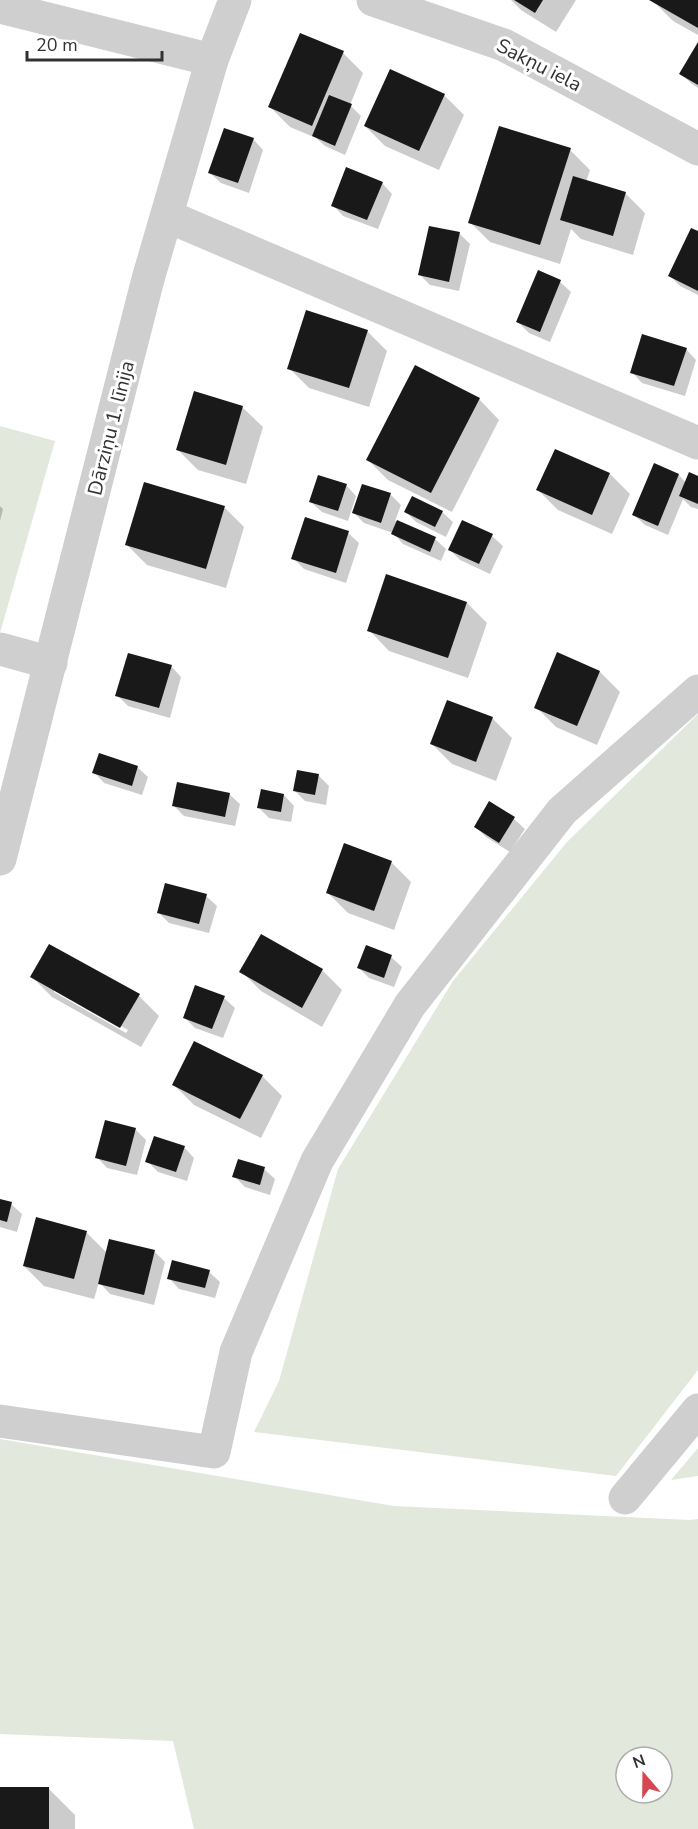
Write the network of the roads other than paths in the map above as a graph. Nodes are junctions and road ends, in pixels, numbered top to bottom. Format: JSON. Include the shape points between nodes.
{"nodes":[{"id":1,"x":235,"y":0,"type":"edge"},
{"id":2,"x":373,"y":0,"type":"edge"},
{"id":3,"x":0,"y":7,"type":"edge"},
{"id":4,"x":212,"y":60,"type":"junction"},
{"id":5,"x":698,"y":149,"type":"edge"},
{"id":6,"x":167,"y":216,"type":"junction"},
{"id":7,"x":698,"y":443,"type":"edge"},
{"id":8,"x":0,"y":649,"type":"edge"},
{"id":9,"x":51,"y":663,"type":"junction"},
{"id":10,"x":698,"y":691,"type":"edge"},
{"id":11,"x":0,"y":859,"type":"edge"},
{"id":12,"x":698,"y":1410,"type":"edge"},
{"id":13,"x":0,"y":1421,"type":"edge"},
{"id":14,"x":625,"y":1498,"type":"dead end"}],
"edges":[{"from":1,"to":4,"type":"street","name":"Dārziņu 1. līnija"},
{"from":2,"to":5,"type":"street","name":"Sakņu iela","via":[[504,45]]},
{"from":3,"to":4,"type":"street"},
{"from":4,"to":6,"type":"street","name":"Dārziņu 1. līnija"},
{"from":6,"to":7,"type":"street"},
{"from":6,"to":9,"type":"street","name":"Dārziņu 1. līnija"},
{"from":8,"to":9,"type":"street"},
{"from":9,"to":11,"type":"street","name":"Dārziņu 1. līnija"},
{"from":10,"to":13,"type":"street","via":[[562,811],[410,1005],[317,1161],[236,1352],[214,1452]]},
{"from":12,"to":14,"type":"street"}]}
